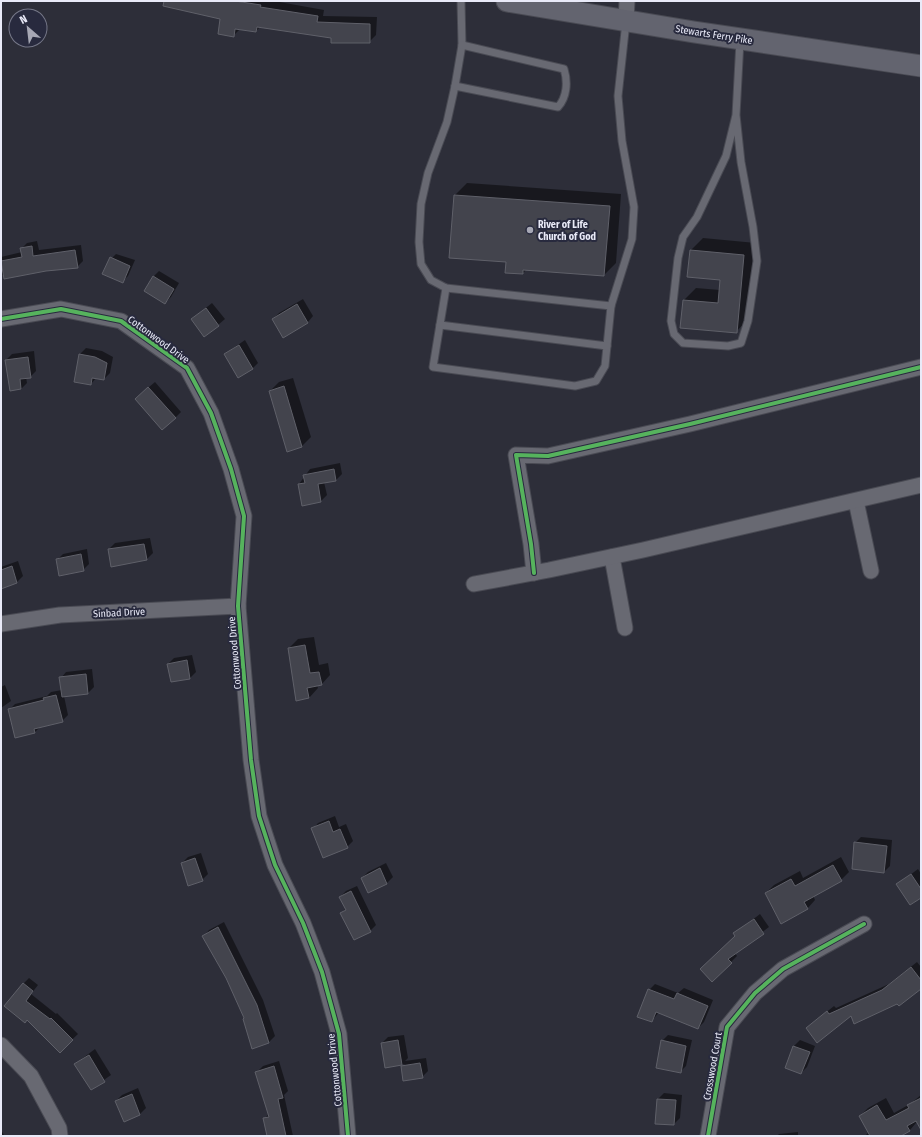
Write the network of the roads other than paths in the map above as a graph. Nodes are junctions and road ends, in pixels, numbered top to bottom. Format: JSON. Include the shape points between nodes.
{"nodes":[{"id":1,"x":461,"y":1,"type":"edge"},
{"id":2,"x":507,"y":1,"type":"edge"},
{"id":3,"x":626,"y":11,"type":"edge"},
{"id":4,"x":740,"y":38,"type":"junction"},
{"id":5,"x":462,"y":45,"type":"junction"},
{"id":6,"x":921,"y":66,"type":"edge"},
{"id":7,"x":455,"y":86,"type":"junction"},
{"id":8,"x":736,"y":115,"type":"junction"},
{"id":9,"x":446,"y":288,"type":"junction"},
{"id":10,"x":611,"y":306,"type":"junction"},
{"id":11,"x":1,"y":319,"type":"edge"},
{"id":12,"x":440,"y":325,"type":"junction"},
{"id":13,"x":607,"y":346,"type":"junction"},
{"id":14,"x":921,"y":367,"type":"edge"},
{"id":15,"x":921,"y":485,"type":"edge"},
{"id":16,"x":856,"y":501,"type":"junction"},
{"id":17,"x":612,"y":556,"type":"junction"},
{"id":18,"x":871,"y":571,"type":"dead end"},
{"id":19,"x":534,"y":573,"type":"junction"},
{"id":20,"x":474,"y":584,"type":"dead end"},
{"id":21,"x":238,"y":606,"type":"junction"},
{"id":22,"x":1,"y":624,"type":"edge"},
{"id":23,"x":625,"y":628,"type":"dead end"},
{"id":24,"x":864,"y":924,"type":"dead end"},
{"id":25,"x":1,"y":1044,"type":"edge"},
{"id":26,"x":60,"y":1136,"type":"edge"},
{"id":27,"x":348,"y":1136,"type":"edge"},
{"id":28,"x":708,"y":1136,"type":"edge"}],
"edges":[{"from":1,"to":5,"type":"lane"},
{"from":2,"to":3,"type":"main road","name":"Stewarts Ferry Pike"},
{"from":3,"to":4,"type":"main road","name":"Stewarts Ferry Pike"},
{"from":3,"to":10,"type":"lane","via":[[618,96],[622,141],[634,207],[632,239]]},
{"from":4,"to":6,"type":"main road","name":"Stewarts Ferry Pike"},
{"from":4,"to":8,"type":"lane"},
{"from":5,"to":7,"type":"lane"},
{"from":5,"to":7,"type":"lane","via":[[564,69],[567,78],[564,100],[558,107]]},
{"from":7,"to":9,"type":"lane","via":[[447,122],[428,173],[421,204],[421,264],[431,280]]},
{"from":8,"to":8,"type":"lane","via":[[726,156],[697,216],[683,237],[678,258],[671,321],[674,334],[683,343],[728,346],[741,343],[748,321],[757,261]]},
{"from":9,"to":10,"type":"lane"},
{"from":9,"to":12,"type":"lane"},
{"from":10,"to":13,"type":"lane"},
{"from":11,"to":21,"type":"street","name":"Cottonwood Drive","via":[[61,309],[121,321],[187,368],[211,413],[244,516]]},
{"from":12,"to":13,"type":"lane"},
{"from":12,"to":13,"type":"lane","via":[[433,367],[575,386],[596,381],[605,366]]},
{"from":14,"to":19,"type":"street","via":[[548,456],[516,455]]},
{"from":15,"to":16,"type":"street"},
{"from":16,"to":17,"type":"street"},
{"from":16,"to":18,"type":"street"},
{"from":17,"to":19,"type":"street"},
{"from":17,"to":23,"type":"street"},
{"from":19,"to":20,"type":"street"},
{"from":21,"to":22,"type":"street","name":"Sinbad Drive","via":[[60,615]]},
{"from":21,"to":27,"type":"street","name":"Cottonwood Drive","via":[[258,816],[274,864],[303,923],[322,972],[339,1034]]},
{"from":24,"to":28,"type":"street","name":"Crosswood Court","via":[[783,969],[755,993],[727,1027]]},
{"from":25,"to":26,"type":"street","via":[[31,1076],[59,1128]]}]}
